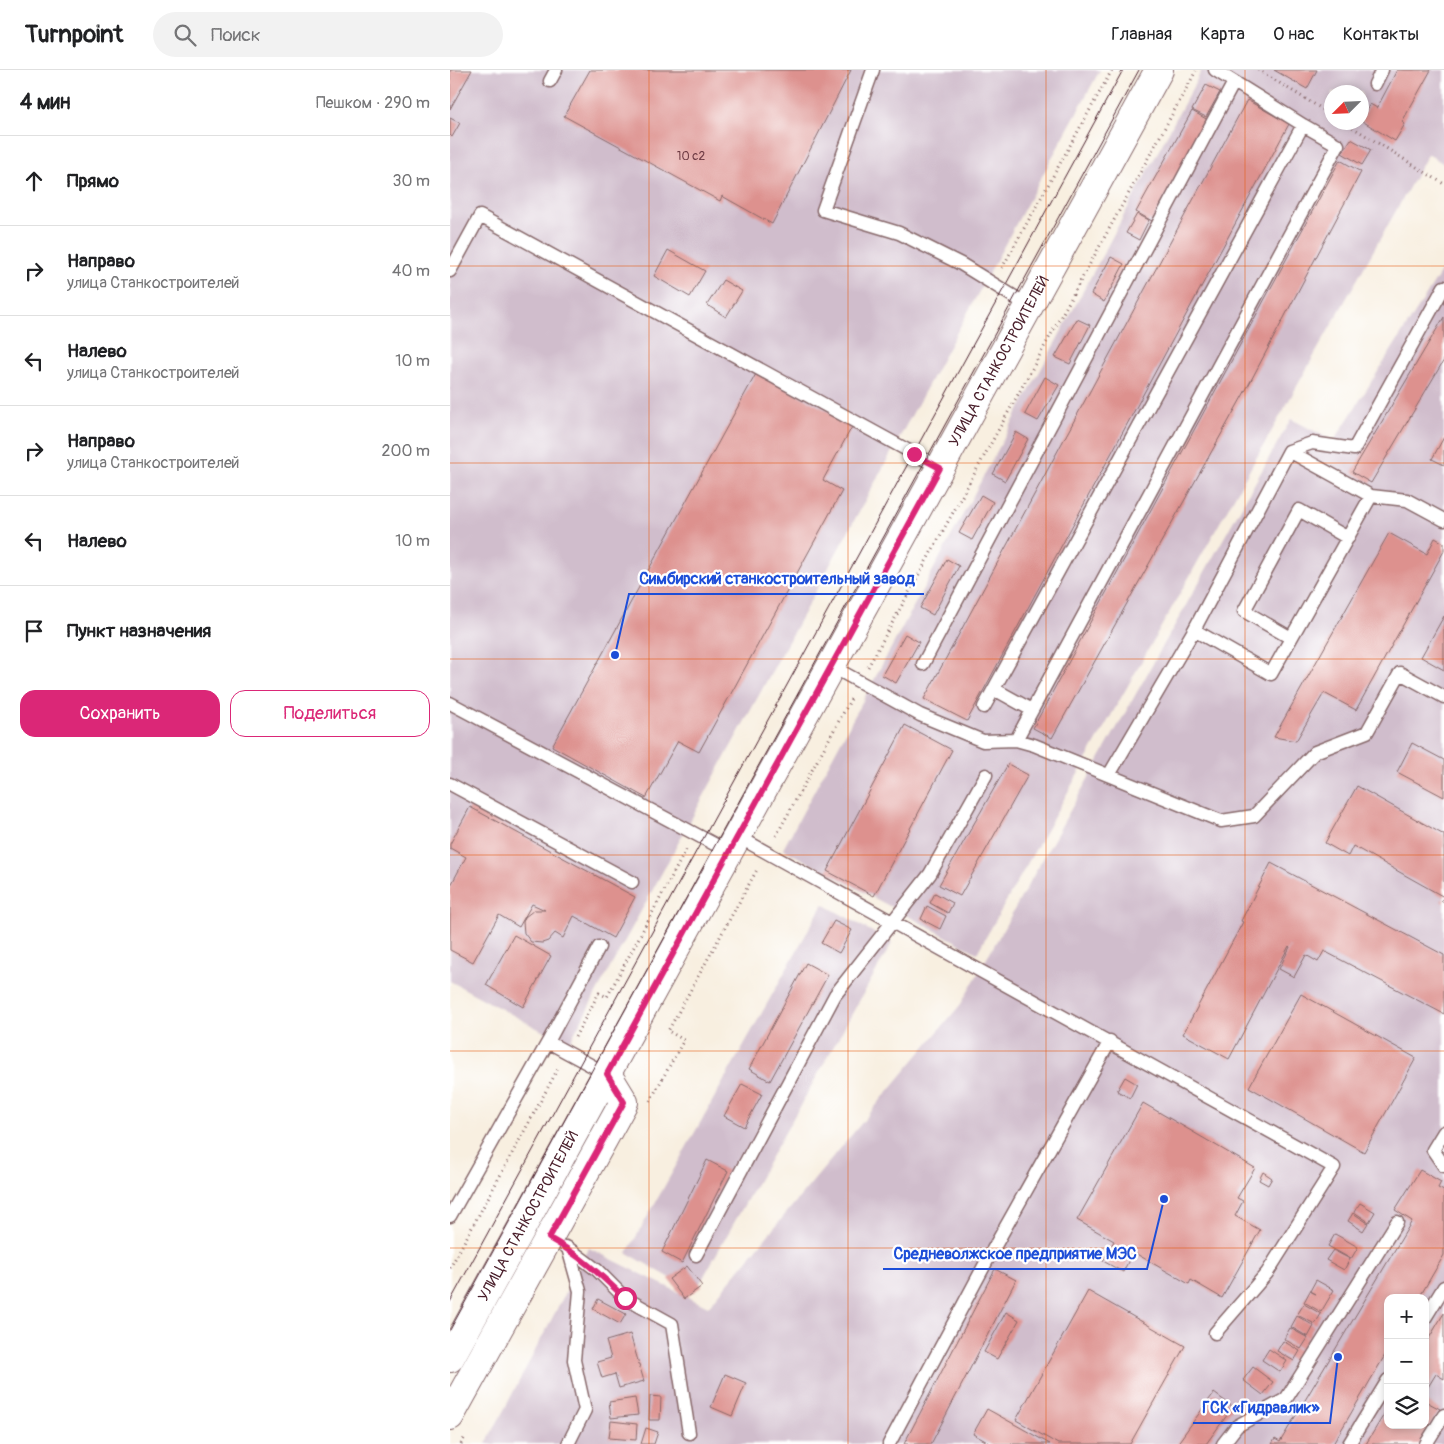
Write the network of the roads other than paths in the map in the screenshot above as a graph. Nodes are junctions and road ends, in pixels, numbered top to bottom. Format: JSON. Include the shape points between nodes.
{"nodes":[{"id":1,"x":873,"y":70,"type":"edge"},
{"id":2,"x":1159,"y":70,"type":"edge"},
{"id":3,"x":1215,"y":70,"type":"edge"},
{"id":4,"x":1382,"y":70,"type":"edge"},
{"id":5,"x":1234,"y":82,"type":"junction"},
{"id":6,"x":1374,"y":84,"type":"dead end"},
{"id":7,"x":1304,"y":125,"type":"junction"},
{"id":8,"x":450,"y":271,"type":"edge"},
{"id":9,"x":1444,"y":287,"type":"edge"},
{"id":10,"x":1029,"y":306,"type":"junction"},
{"id":11,"x":1289,"y":451,"type":"junction"},
{"id":12,"x":940,"y":468,"type":"junction"},
{"id":13,"x":1371,"y":496,"type":"junction"},
{"id":14,"x":1444,"y":520,"type":"edge"},
{"id":15,"x":1348,"y":538,"type":"junction"},
{"id":16,"x":1194,"y":630,"type":"junction"},
{"id":17,"x":1291,"y":638,"type":"junction"},
{"id":18,"x":923,"y":664,"type":"dead end"},
{"id":19,"x":831,"y":666,"type":"junction"},
{"id":20,"x":994,"y":689,"type":"junction"},
{"id":21,"x":1444,"y":697,"type":"edge"},
{"id":22,"x":450,"y":703,"type":"edge"},
{"id":23,"x":984,"y":707,"type":"dead end"},
{"id":24,"x":1032,"y":710,"type":"junction"},
{"id":25,"x":1016,"y":740,"type":"junction"},
{"id":26,"x":986,"y":775,"type":"dead end"},
{"id":27,"x":1109,"y":775,"type":"junction"},
{"id":28,"x":450,"y":784,"type":"edge"},
{"id":29,"x":733,"y":844,"type":"junction"},
{"id":30,"x":632,"y":882,"type":"dead end"},
{"id":31,"x":892,"y":922,"type":"junction"},
{"id":32,"x":599,"y":947,"type":"dead end"},
{"id":33,"x":1110,"y":1041,"type":"junction"},
{"id":34,"x":548,"y":1042,"type":"junction"},
{"id":35,"x":607,"y":1074,"type":"junction"},
{"id":36,"x":1444,"y":1132,"type":"edge"},
{"id":37,"x":1444,"y":1166,"type":"edge"},
{"id":38,"x":450,"y":1216,"type":"edge"},
{"id":39,"x":1397,"y":1222,"type":"dead end"},
{"id":40,"x":559,"y":1243,"type":"junction"},
{"id":41,"x":696,"y":1255,"type":"dead end"},
{"id":42,"x":1444,"y":1287,"type":"edge"},
{"id":43,"x":1429,"y":1311,"type":"edge"},
{"id":44,"x":1215,"y":1333,"type":"dead end"},
{"id":45,"x":450,"y":1358,"type":"edge"},
{"id":46,"x":1386,"y":1384,"type":"edge"},
{"id":47,"x":1444,"y":1414,"type":"edge"},
{"id":48,"x":458,"y":1426,"type":"edge"},
{"id":49,"x":690,"y":1433,"type":"dead end"},
{"id":50,"x":568,"y":1444,"type":"edge"},
{"id":51,"x":889,"y":1444,"type":"edge"},
{"id":52,"x":1223,"y":1444,"type":"edge"},
{"id":53,"x":1349,"y":1444,"type":"edge"},
{"id":54,"x":1426,"y":1444,"type":"edge"}],
"edges":[{"from":1,"to":10,"type":"lane","via":[[823,210],[899,234],[961,264]]},
{"from":2,"to":10,"type":"street","name":"УЛИЦА СТАНКОСТРОИТЕЛЕЙ"},
{"from":3,"to":5,"type":"lane"},
{"from":4,"to":6,"type":"lane"},
{"from":5,"to":7,"type":"lane"},
{"from":5,"to":18,"type":"lane"},
{"from":7,"to":20,"type":"lane"},
{"from":7,"to":24,"type":"lane","via":[[1338,145]]},
{"from":8,"to":12,"type":"lane","via":[[480,216]]},
{"from":9,"to":11,"type":"lane","via":[[1354,449],[1312,443]]},
{"from":10,"to":12,"type":"street","name":"УЛИЦА СТАНКОСТРОИТЕЛЕЙ"},
{"from":11,"to":13,"type":"lane"},
{"from":11,"to":16,"type":"lane"},
{"from":12,"to":19,"type":"street","name":"УЛИЦА СТАНКОСТРОИТЕЛЕЙ"},
{"from":13,"to":14,"type":"lane","via":[[1407,500]]},
{"from":13,"to":15,"type":"lane"},
{"from":15,"to":17,"type":"lane"},
{"from":15,"to":17,"type":"lane","via":[[1299,510],[1244,611]]},
{"from":16,"to":17,"type":"lane","via":[[1271,674]]},
{"from":16,"to":27,"type":"lane"},
{"from":19,"to":25,"type":"lane","via":[[920,715],[983,741]]},
{"from":19,"to":29,"type":"street","name":"УЛИЦА СТАНКОСТРОИТЕЛЕЙ"},
{"from":20,"to":23,"type":"lane"},
{"from":20,"to":24,"type":"lane"},
{"from":21,"to":27,"type":"lane","via":[[1400,673],[1367,732],[1315,752],[1254,816],[1221,821]]},
{"from":22,"to":29,"type":"lane"},
{"from":24,"to":25,"type":"lane"},
{"from":25,"to":27,"type":"lane"},
{"from":26,"to":31,"type":"lane","via":[[930,874]]},
{"from":28,"to":30,"type":"lane"},
{"from":29,"to":31,"type":"lane","via":[[767,852]]},
{"from":29,"to":35,"type":"street","name":"УЛИЦА СТАНКОСТРОИТЕЛЕЙ"},
{"from":31,"to":33,"type":"lane"},
{"from":31,"to":41,"type":"lane","via":[[835,995]]},
{"from":32,"to":34,"type":"lane"},
{"from":33,"to":44,"type":"lane","via":[[1334,1166],[1267,1273]]},
{"from":33,"to":51,"type":"lane"},
{"from":34,"to":35,"type":"lane"},
{"from":34,"to":38,"type":"lane"},
{"from":35,"to":40,"type":"street","name":"УЛИЦА СТАНКОСТРОИТЕЛЕЙ","via":[[624,1102]]},
{"from":35,"to":45,"type":"street","name":"УЛИЦА СТАНКОСТРОИТЕЛЕЙ"},
{"from":36,"to":37,"type":"lane","via":[[1433,1150]]},
{"from":39,"to":52,"type":"lane","via":[[1286,1399],[1237,1426]]},
{"from":40,"to":48,"type":"street","name":"УЛИЦА СТАНКОСТРОИТЕЛЕЙ"},
{"from":40,"to":49,"type":"lane","via":[[597,1270],[625,1298],[672,1324]]},
{"from":40,"to":50,"type":"lane","via":[[580,1291],[574,1360],[585,1410]]},
{"from":42,"to":43,"type":"lane"},
{"from":46,"to":53,"type":"lane"},
{"from":47,"to":54,"type":"lane"}]}
